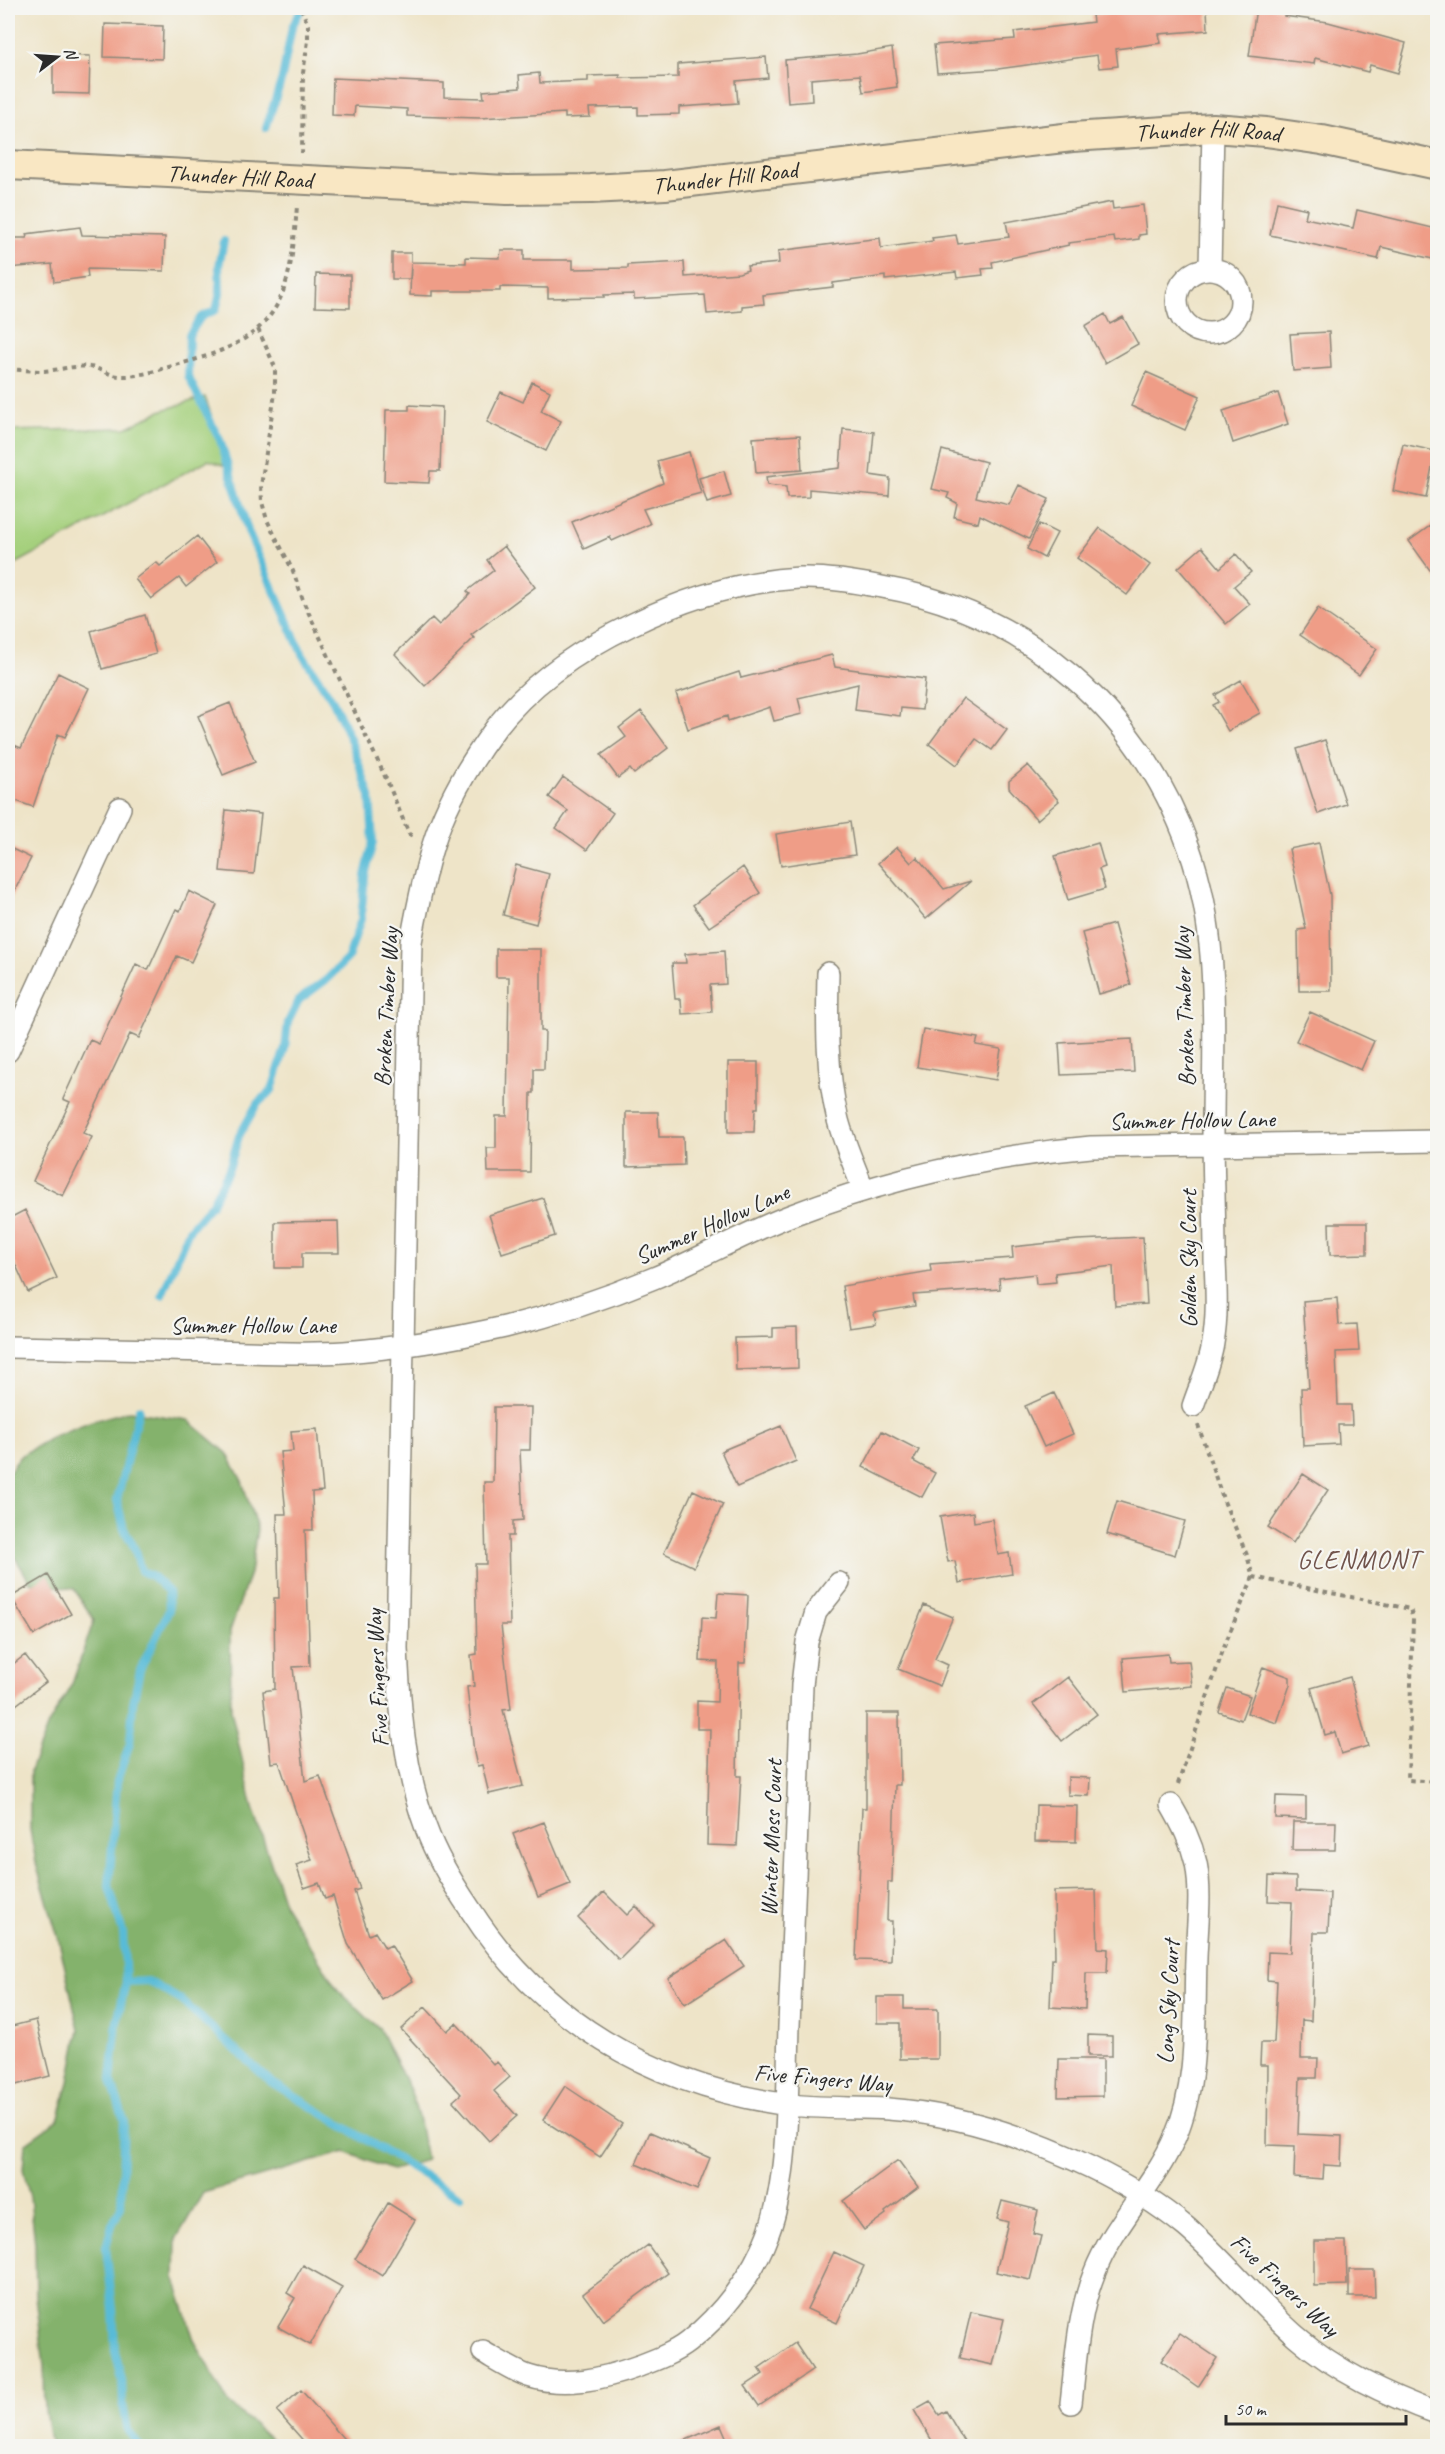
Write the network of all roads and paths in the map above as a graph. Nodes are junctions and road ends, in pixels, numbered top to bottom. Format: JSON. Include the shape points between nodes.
{"nodes":[{"id":1,"x":301,"y":8,"type":"edge"},
{"id":2,"x":1213,"y":128,"type":"junction"},
{"id":3,"x":303,"y":146,"type":"dead end"},
{"id":4,"x":8,"y":165,"type":"edge"},
{"id":5,"x":1437,"y":165,"type":"edge"},
{"id":6,"x":297,"y":209,"type":"dead end"},
{"id":7,"x":1210,"y":268,"type":"dead end"},
{"id":8,"x":258,"y":329,"type":"junction"},
{"id":9,"x":8,"y":369,"type":"edge"},
{"id":10,"x":120,"y":808,"type":"dead end"},
{"id":11,"x":433,"y":843,"type":"junction"},
{"id":12,"x":828,"y":973,"type":"dead end"},
{"id":13,"x":8,"y":1051,"type":"edge"},
{"id":14,"x":1437,"y":1141,"type":"edge"},
{"id":15,"x":1213,"y":1145,"type":"junction"},
{"id":16,"x":864,"y":1189,"type":"junction"},
{"id":17,"x":404,"y":1346,"type":"junction"},
{"id":18,"x":8,"y":1347,"type":"edge"},
{"id":19,"x":1192,"y":1406,"type":"joint"},
{"id":20,"x":1253,"y":1577,"type":"junction"},
{"id":21,"x":839,"y":1583,"type":"dead end"},
{"id":22,"x":1437,"y":1782,"type":"edge"},
{"id":23,"x":1171,"y":1805,"type":"joint"},
{"id":24,"x":786,"y":2105,"type":"junction"},
{"id":25,"x":1142,"y":2196,"type":"junction"},
{"id":26,"x":483,"y":2352,"type":"dead end"},
{"id":27,"x":1071,"y":2403,"type":"dead end"},
{"id":28,"x":1437,"y":2414,"type":"edge"}],
"edges":[{"from":1,"to":3,"type":"path","via":[[308,25],[303,73]]},
{"from":2,"to":4,"type":"street","name":"Thunder Hill Road","via":[[1072,137],[665,185],[591,189],[507,190]]},
{"from":2,"to":5,"type":"street","name":"Thunder Hill Road","via":[[1322,141]]},
{"from":2,"to":7,"type":"street"},
{"from":6,"to":8,"type":"path","via":[[288,279],[278,305]]},
{"from":8,"to":9,"type":"path","via":[[213,355],[119,376],[91,367]]},
{"from":8,"to":11,"type":"path","via":[[275,367],[275,393],[261,486],[267,520],[409,834]]},
{"from":10,"to":13,"type":"street"},
{"from":11,"to":15,"type":"street","name":"Broken Timber Way","via":[[457,788],[498,725],[564,663],[658,612],[748,584],[801,578],[850,581],[949,604],[994,622],[1033,645],[1082,683],[1122,727],[1170,804],[1201,887],[1208,933],[1213,973]]},
{"from":11,"to":17,"type":"street","name":"Broken Timber Way","via":[[411,942]]},
{"from":12,"to":16,"type":"street","via":[[830,1076],[838,1121]]},
{"from":14,"to":15,"type":"street","name":"Summer Hollow Lane"},
{"from":15,"to":16,"type":"street","name":"Summer Hollow Lane","via":[[1034,1152],[938,1169]]},
{"from":15,"to":19,"type":"street","name":"Golden Sky Court","via":[[1216,1316],[1213,1345]]},
{"from":16,"to":17,"type":"street","name":"Summer Hollow Lane","via":[[788,1217],[591,1302],[505,1326]]},
{"from":17,"to":18,"type":"street","name":"Summer Hollow Lane","via":[[279,1353]]},
{"from":17,"to":24,"type":"street","name":"Five Fingers Way","via":[[397,1648],[400,1708],[411,1777],[427,1831],[456,1889],[491,1942],[535,1990],[590,2034],[639,2062],[688,2081]]},
{"from":19,"to":20,"type":"path"},
{"from":20,"to":22,"type":"path","via":[[1410,1609],[1413,1619],[1408,1780]]},
{"from":20,"to":23,"type":"path","via":[[1225,1644]]},
{"from":21,"to":24,"type":"street","name":"Winter Moss Court","via":[[816,1612],[807,1642],[802,1685]]},
{"from":23,"to":25,"type":"street","name":"Long Sky Court","via":[[1188,1834],[1196,1864],[1192,2066],[1186,2105],[1174,2138]]},
{"from":24,"to":25,"type":"street","name":"Five Fingers Way","via":[[890,2109],[946,2116],[1050,2148]]},
{"from":24,"to":26,"type":"street","name":"Winter Moss Court","via":[[778,2203],[768,2235],[729,2301],[686,2343],[654,2360],[585,2382],[527,2375]]},
{"from":25,"to":27,"type":"street","name":"Long Sky Court","via":[[1113,2236],[1094,2274],[1082,2317]]},
{"from":25,"to":28,"type":"street","name":"Five Fingers Way","via":[[1185,2227],[1298,2338],[1389,2396]]}]}
